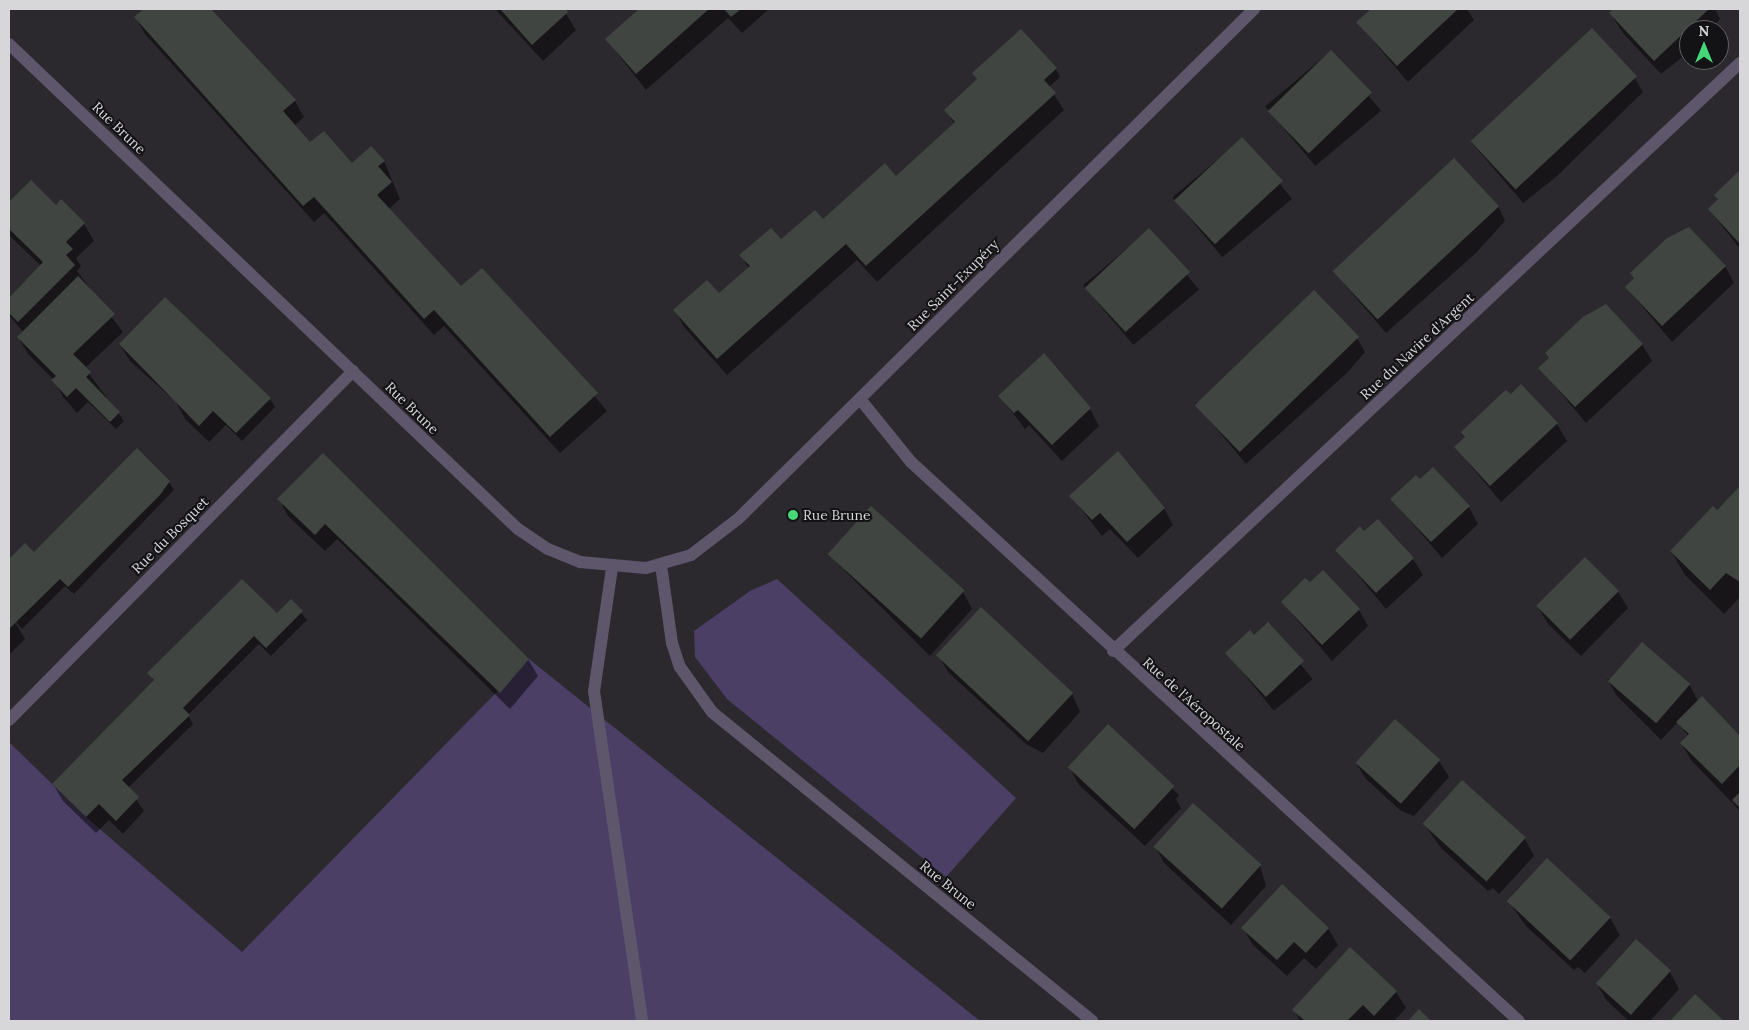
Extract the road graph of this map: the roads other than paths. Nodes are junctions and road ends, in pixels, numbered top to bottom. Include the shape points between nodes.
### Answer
1 (1254, 9) edge
2 (9, 44) edge
3 (1740, 63) edge
4 (353, 372) junction
5 (860, 398) junction
6 (661, 565) junction
7 (612, 568) junction
8 (1113, 651) junction
9 (9, 720) edge
10 (642, 1021) edge
11 (1092, 1021) edge
12 (1519, 1021) edge

1 - 5 street, Rue Saint-Exupéry
2 - 4 street, Rue Brune
3 - 8 street, Rue du Navire d'Argent
4 - 7 street, Rue Brune via 532,540 580,562
4 - 9 street, Rue du Bosquet
5 - 6 street, Rue Saint-Exupéry via 712,540 684,558
5 - 8 street, Rue de l'Aéropostale via 912,462
6 - 7 street, Rue Brune
6 - 11 street, Rue Brune via 677,659 712,712
7 - 10 street via 595,701
8 - 12 street, Rue de l'Aéropostale

